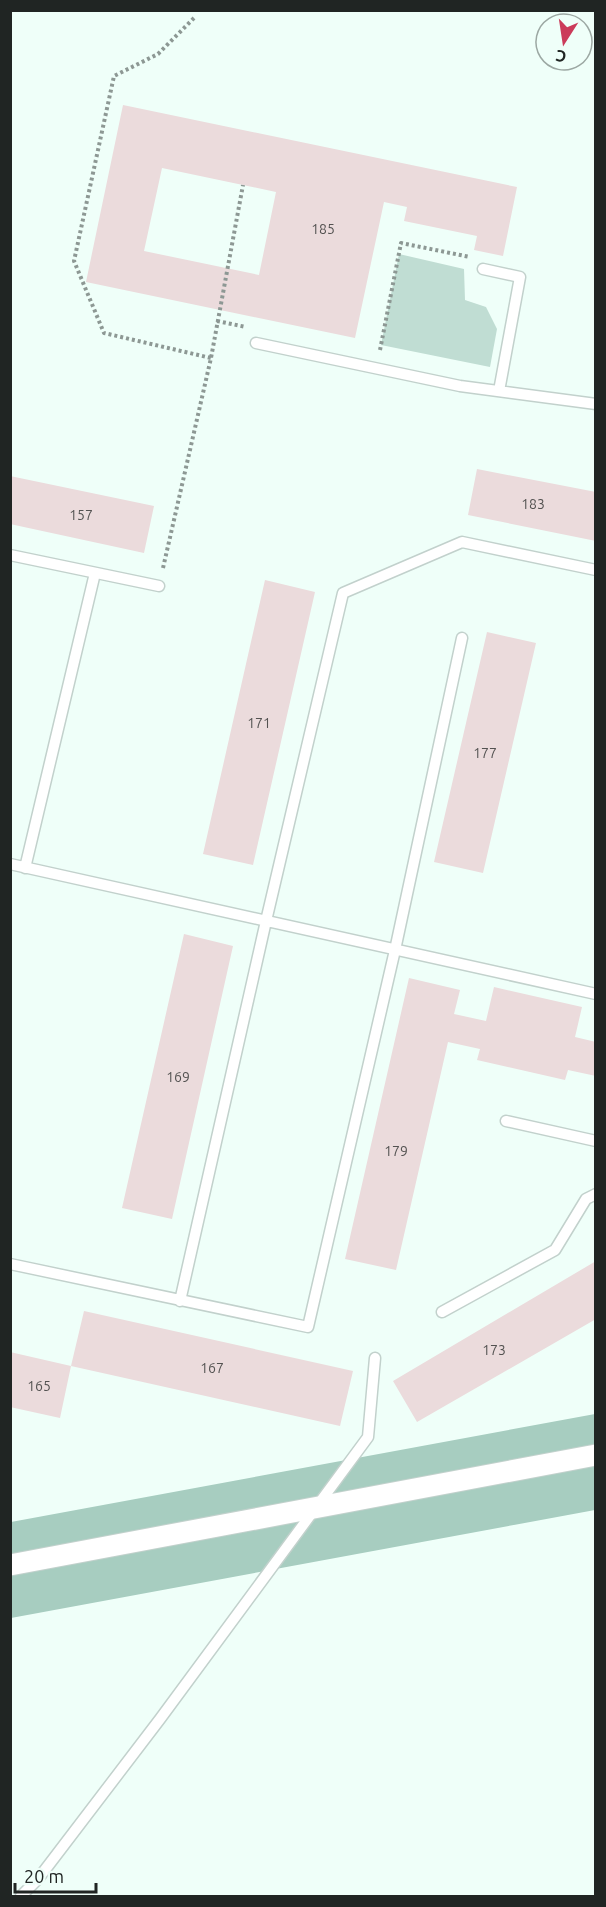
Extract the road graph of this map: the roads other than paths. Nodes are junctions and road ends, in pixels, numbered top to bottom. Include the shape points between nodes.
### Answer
1 (480, 264) road end
2 (256, 343) dead end
3 (499, 391) junction
4 (596, 404) edge
5 (10, 555) edge
6 (596, 570) edge
7 (95, 573) junction
8 (159, 586) road end
9 (462, 638) dead end
10 (10, 864) edge
11 (25, 867) junction
12 (266, 921) junction
13 (395, 950) junction
14 (596, 994) edge
15 (506, 1121) dead end
16 (596, 1141) edge
17 (596, 1194) edge
18 (10, 1264) edge
19 (180, 1301) junction
20 (442, 1312) dead end
21 (375, 1358) dead end
22 (596, 1455) edge
23 (316, 1508) junction
24 (10, 1565) edge
25 (21, 1896) edge

1 - 3 lane via 520,277
2 - 3 lane
3 - 4 lane
5 - 7 lane
6 - 12 lane via 462,542 343,593
7 - 8 lane
7 - 11 lane
9 - 13 lane
10 - 11 lane
11 - 12 lane
12 - 13 lane
12 - 19 lane
13 - 14 lane
13 - 19 lane via 308,1327
15 - 16 lane
17 - 20 lane via 586,1199 555,1250
18 - 19 lane
21 - 23 lane via 368,1437
22 - 23 street
23 - 24 street
23 - 25 lane via 153,1728

